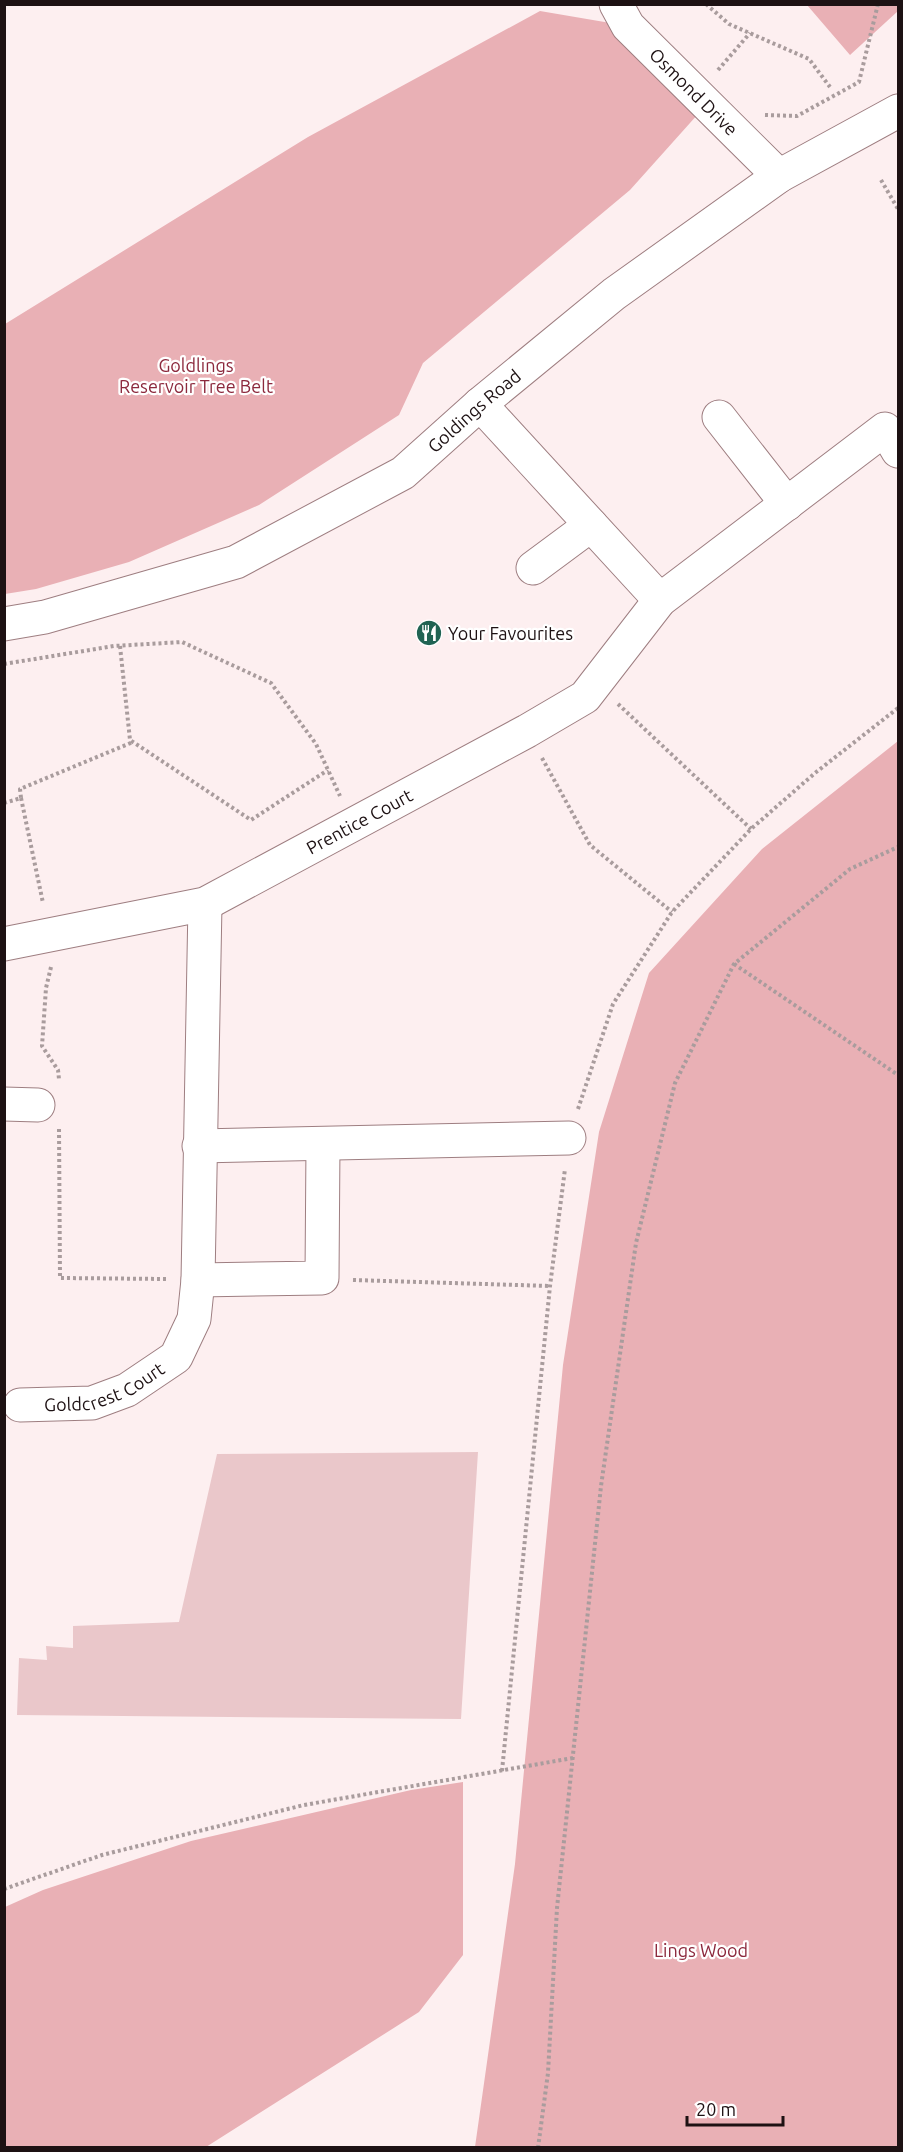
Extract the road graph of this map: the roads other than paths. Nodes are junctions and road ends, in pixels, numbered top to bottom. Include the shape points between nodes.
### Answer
1 (616, 4) edge
2 (898, 111) edge
3 (779, 176) junction
4 (480, 404) junction
5 (719, 417) dead end
6 (898, 451) edge
7 (787, 504) junction
8 (591, 525) junction
9 (533, 568) dead end
10 (660, 600) junction
11 (4, 624) edge
12 (204, 904) junction
13 (4, 944) edge
14 (4, 1104) edge
15 (38, 1105) dead end
16 (568, 1138) road end
17 (323, 1144) junction
18 (199, 1146) junction
19 (198, 1280) junction
20 (20, 1405) dead end

1 - 3 street, Osmond Drive via 628,26
2 - 3 street, Goldings Road
3 - 4 street, Goldings Road via 614,294
4 - 8 street
4 - 11 street, Goldings Road via 403,473 236,562 45,617
5 - 7 street
6 - 7 street, Prentice Court via 885,429
7 - 10 street, Prentice Court
8 - 9 street
8 - 10 street
10 - 12 street, Prentice Court via 585,697
12 - 13 street, Prentice Court
12 - 18 street, Goldcrest Court
14 - 15 street
16 - 17 street
17 - 18 street
17 - 19 street via 322,1278
18 - 19 street, Goldcrest Court
19 - 20 street, Goldcrest Court via 194,1319 176,1357 127,1390 92,1403

